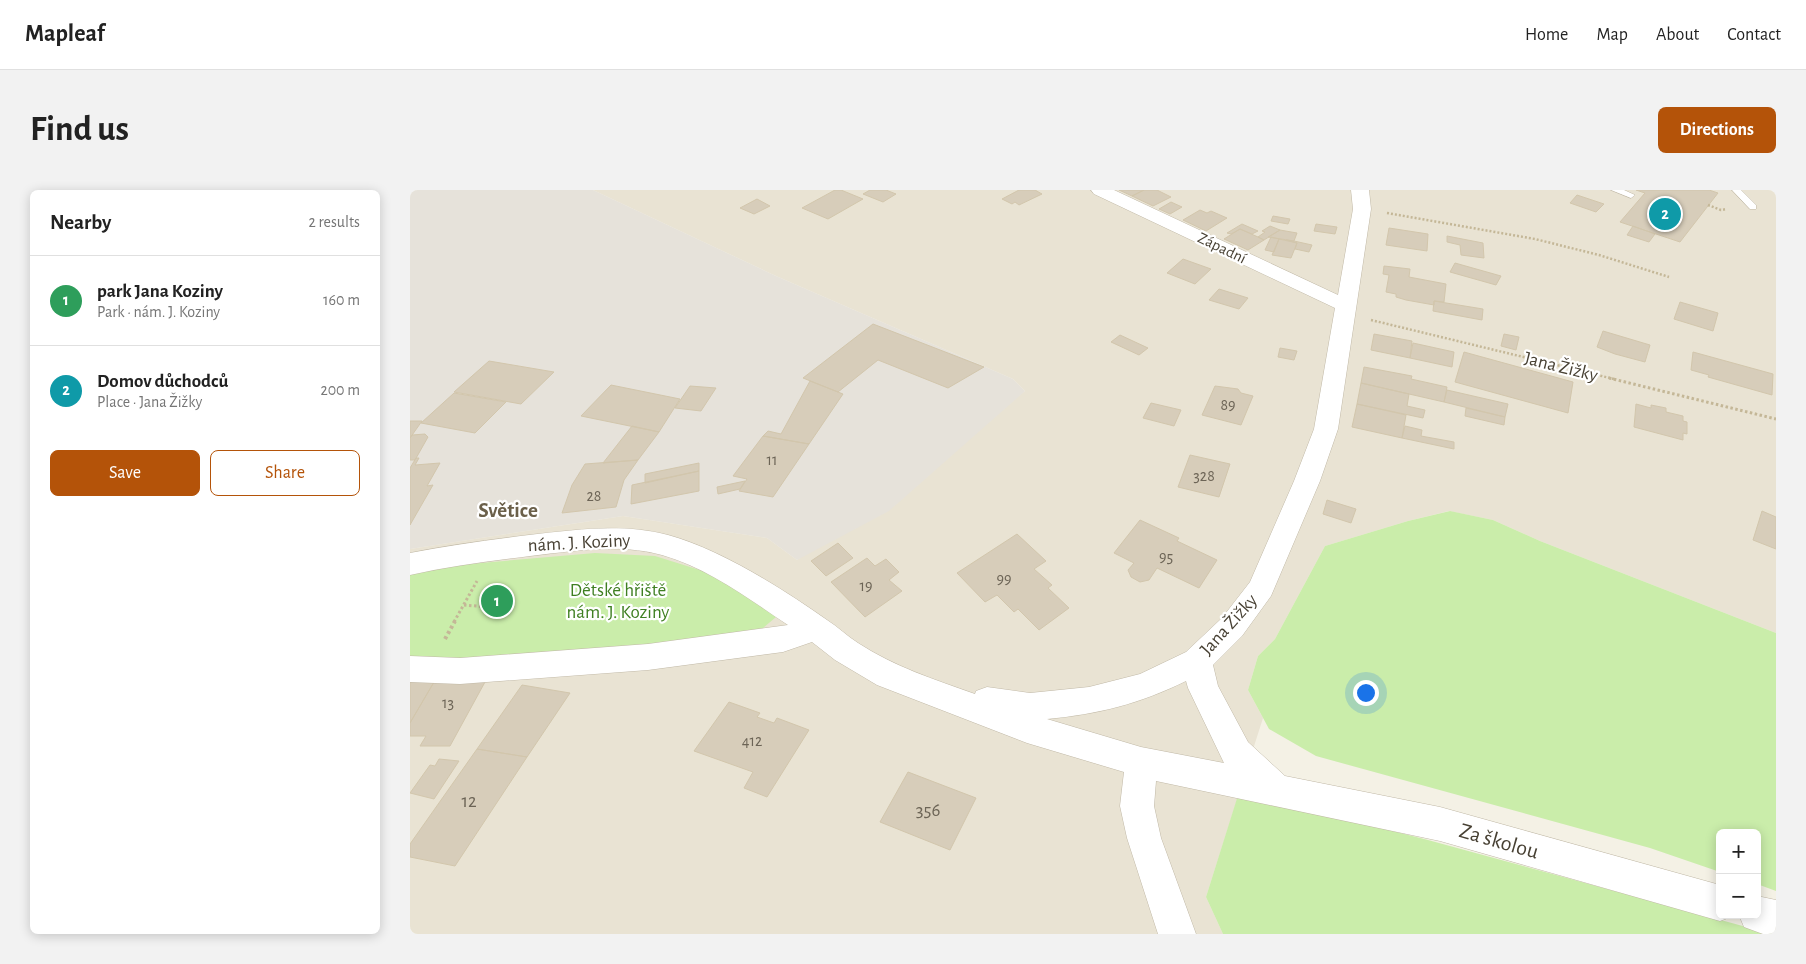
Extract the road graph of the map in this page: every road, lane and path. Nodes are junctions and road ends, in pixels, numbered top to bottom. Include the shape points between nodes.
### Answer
1 (1100, 190) edge
2 (1615, 190) edge
3 (1736, 190) edge
4 (1631, 195) dead end
5 (1361, 199) edge
6 (1753, 207) dead end
7 (1669, 277) dead end
8 (1345, 309) junction
9 (1776, 419) edge
10 (498, 550) junction
11 (410, 564) edge
12 (464, 605) junction
13 (487, 606) dead end
14 (816, 628) junction
15 (1196, 661) junction
16 (419, 670) edge
17 (946, 696) junction
18 (1141, 762) junction
19 (1276, 790) junction
20 (1716, 903) edge
21 (1761, 915) edge
22 (1776, 920) edge
23 (1177, 934) edge

1 - 8 street, Západní
2 - 4 lane
3 - 6 lane
5 - 7 path via 1443,221 1599,255
5 - 8 street, Jana Žižky
8 - 9 path, Jana Žižky
8 - 15 street, Jana Žižky via 1326,429 1307,481 1261,588 1232,627
10 - 11 street, nám. J. Koziny
10 - 12 path
10 - 14 street, nám. J. Koziny via 588,539 635,539 668,546 720,568
12 - 13 path
12 - 16 path
14 - 16 street via 782,639 648,657 460,671
14 - 17 street, nám. J. Koziny via 888,676
15 - 17 street, Jana Žižky via 1145,686 1089,701 1030,707
15 - 19 street via 1203,688 1236,753
17 - 18 street, Za školou via 1027,728
18 - 19 street, Za školou
18 - 23 street via 1137,806 1144,838
19 - 20 street, Za školou via 1440,824
21 - 22 street

